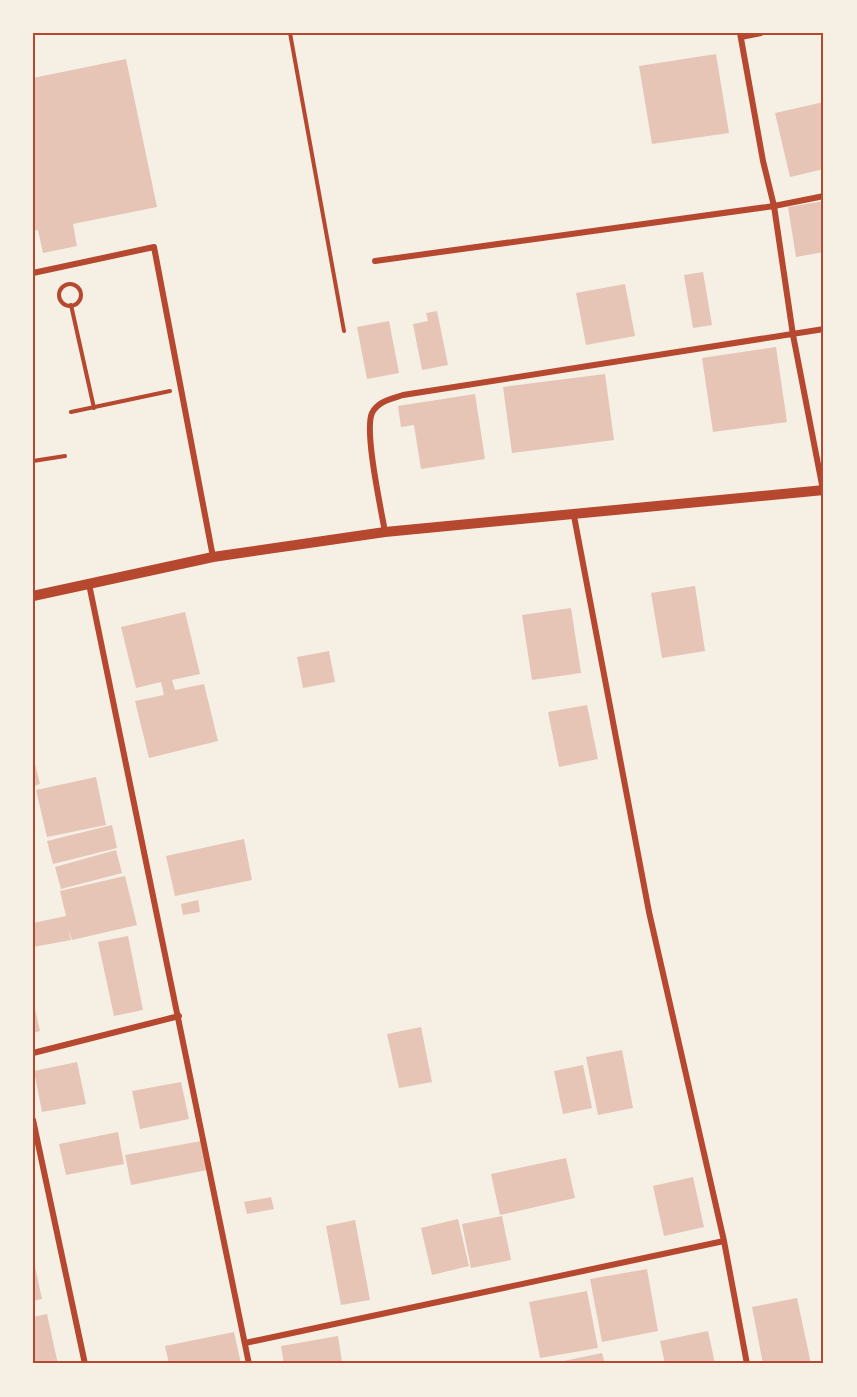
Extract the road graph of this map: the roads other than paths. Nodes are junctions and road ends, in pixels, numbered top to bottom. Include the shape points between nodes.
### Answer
1 (761, 33) edge
2 (740, 35) edge
3 (824, 196) edge
4 (774, 206) junction
5 (375, 261) dead end
6 (33, 273) edge
7 (824, 329) edge
8 (793, 335) junction
9 (824, 490) edge
10 (574, 516) junction
11 (385, 532) junction
12 (213, 557) junction
13 (89, 584) junction
14 (33, 596) edge
15 (179, 1016) junction
16 (33, 1053) edge
17 (33, 1120) edge
18 (724, 1241) junction
19 (245, 1344) junction
20 (85, 1364) edge
21 (249, 1364) edge
22 (747, 1364) edge

1 - 2 street
2 - 4 street
3 - 4 street
4 - 5 street
4 - 8 street
6 - 12 street via 154,247
7 - 8 street
8 - 9 street
8 - 11 street via 403,395 379,404 371,415 370,435
9 - 10 street
10 - 11 street
10 - 18 street via 649,912
11 - 12 street
12 - 13 street
13 - 14 street
13 - 15 street
15 - 16 street
15 - 19 street
17 - 20 street
18 - 19 street
18 - 22 street
19 - 21 street

